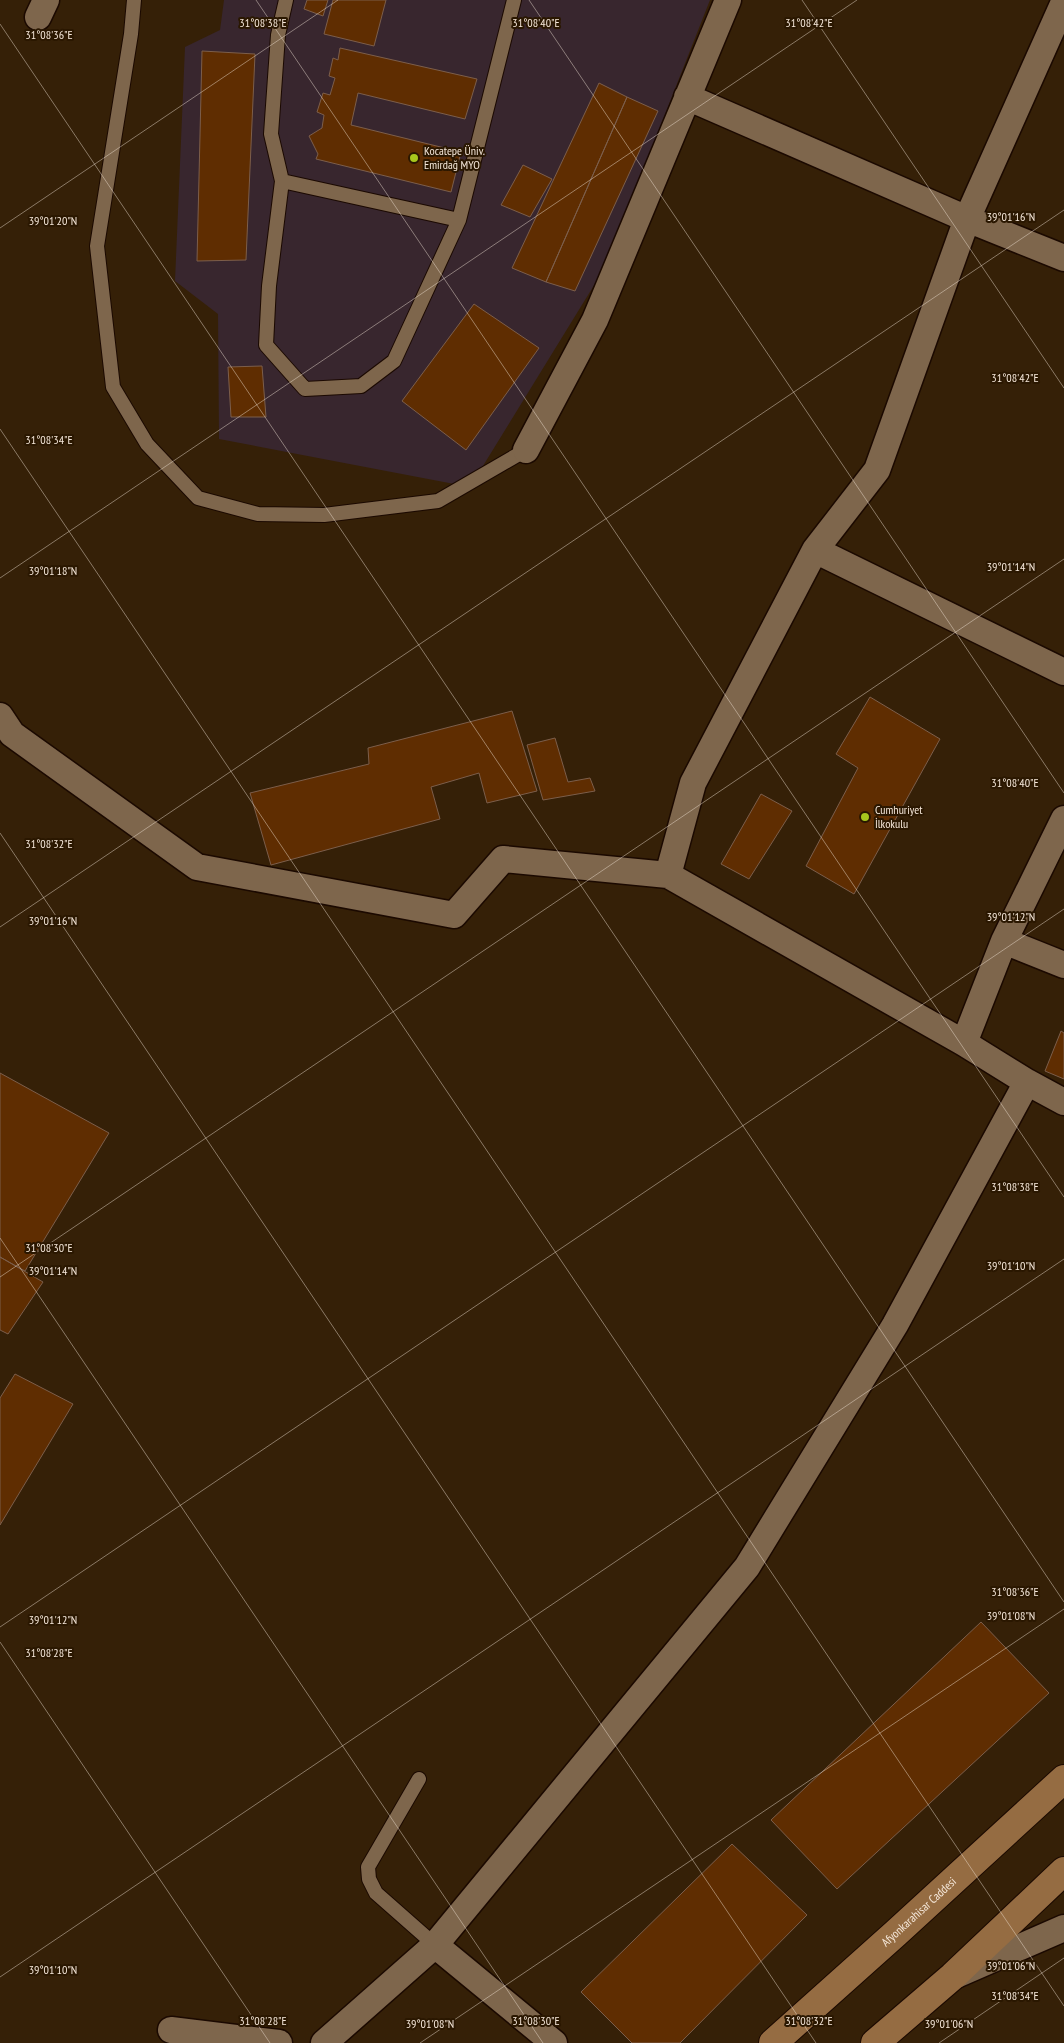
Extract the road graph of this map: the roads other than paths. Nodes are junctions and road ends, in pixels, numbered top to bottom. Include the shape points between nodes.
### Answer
1 (134, 0) edge
2 (286, 0) edge
3 (514, 0) edge
4 (728, 0) edge
5 (1064, 2) edge
6 (687, 97) junction
7 (282, 181) junction
8 (967, 219) junction
9 (459, 220) junction
10 (1064, 258) edge
11 (526, 450) joint
12 (816, 550) junction
13 (1064, 672) edge
14 (0, 716) edge
15 (1064, 819) edge
16 (668, 875) junction
17 (1004, 941) junction
18 (1064, 965) edge
19 (964, 1043) junction
20 (1027, 1082) junction
21 (1064, 1102) edge
22 (419, 1779) dead end
23 (1064, 1779) edge
24 (1064, 1871) edge
25 (1064, 1928) edge
26 (434, 1945) junction
27 (953, 1976) junction
28 (171, 2030) dead end
29 (279, 2043) edge
30 (324, 2043) edge
31 (554, 2043) edge
32 (773, 2043) edge
33 (875, 2043) edge

1 - 11 lane via 97,246 113,387 147,444 198,498 258,514 324,515 438,501
2 - 7 lane via 278,35 271,134
3 - 9 lane
4 - 6 street
5 - 8 street
6 - 8 street
6 - 11 street via 595,320
7 - 9 lane
7 - 9 lane via 269,286 266,345 305,389 361,386 394,360
8 - 10 street
8 - 12 street via 877,470
12 - 13 street
12 - 16 street via 694,783
14 - 16 street via 12,734 197,868 454,915 503,859
15 - 17 street
16 - 19 street
17 - 18 street
17 - 19 street
19 - 20 street
20 - 21 street
20 - 26 street via 895,1325 747,1567
22 - 26 lane via 368,1868 376,1893
23 - 32 main road, Afyonkarahisar Caddesi
24 - 27 main road
25 - 27 street
26 - 30 street
26 - 31 street
27 - 33 main road
28 - 29 street

